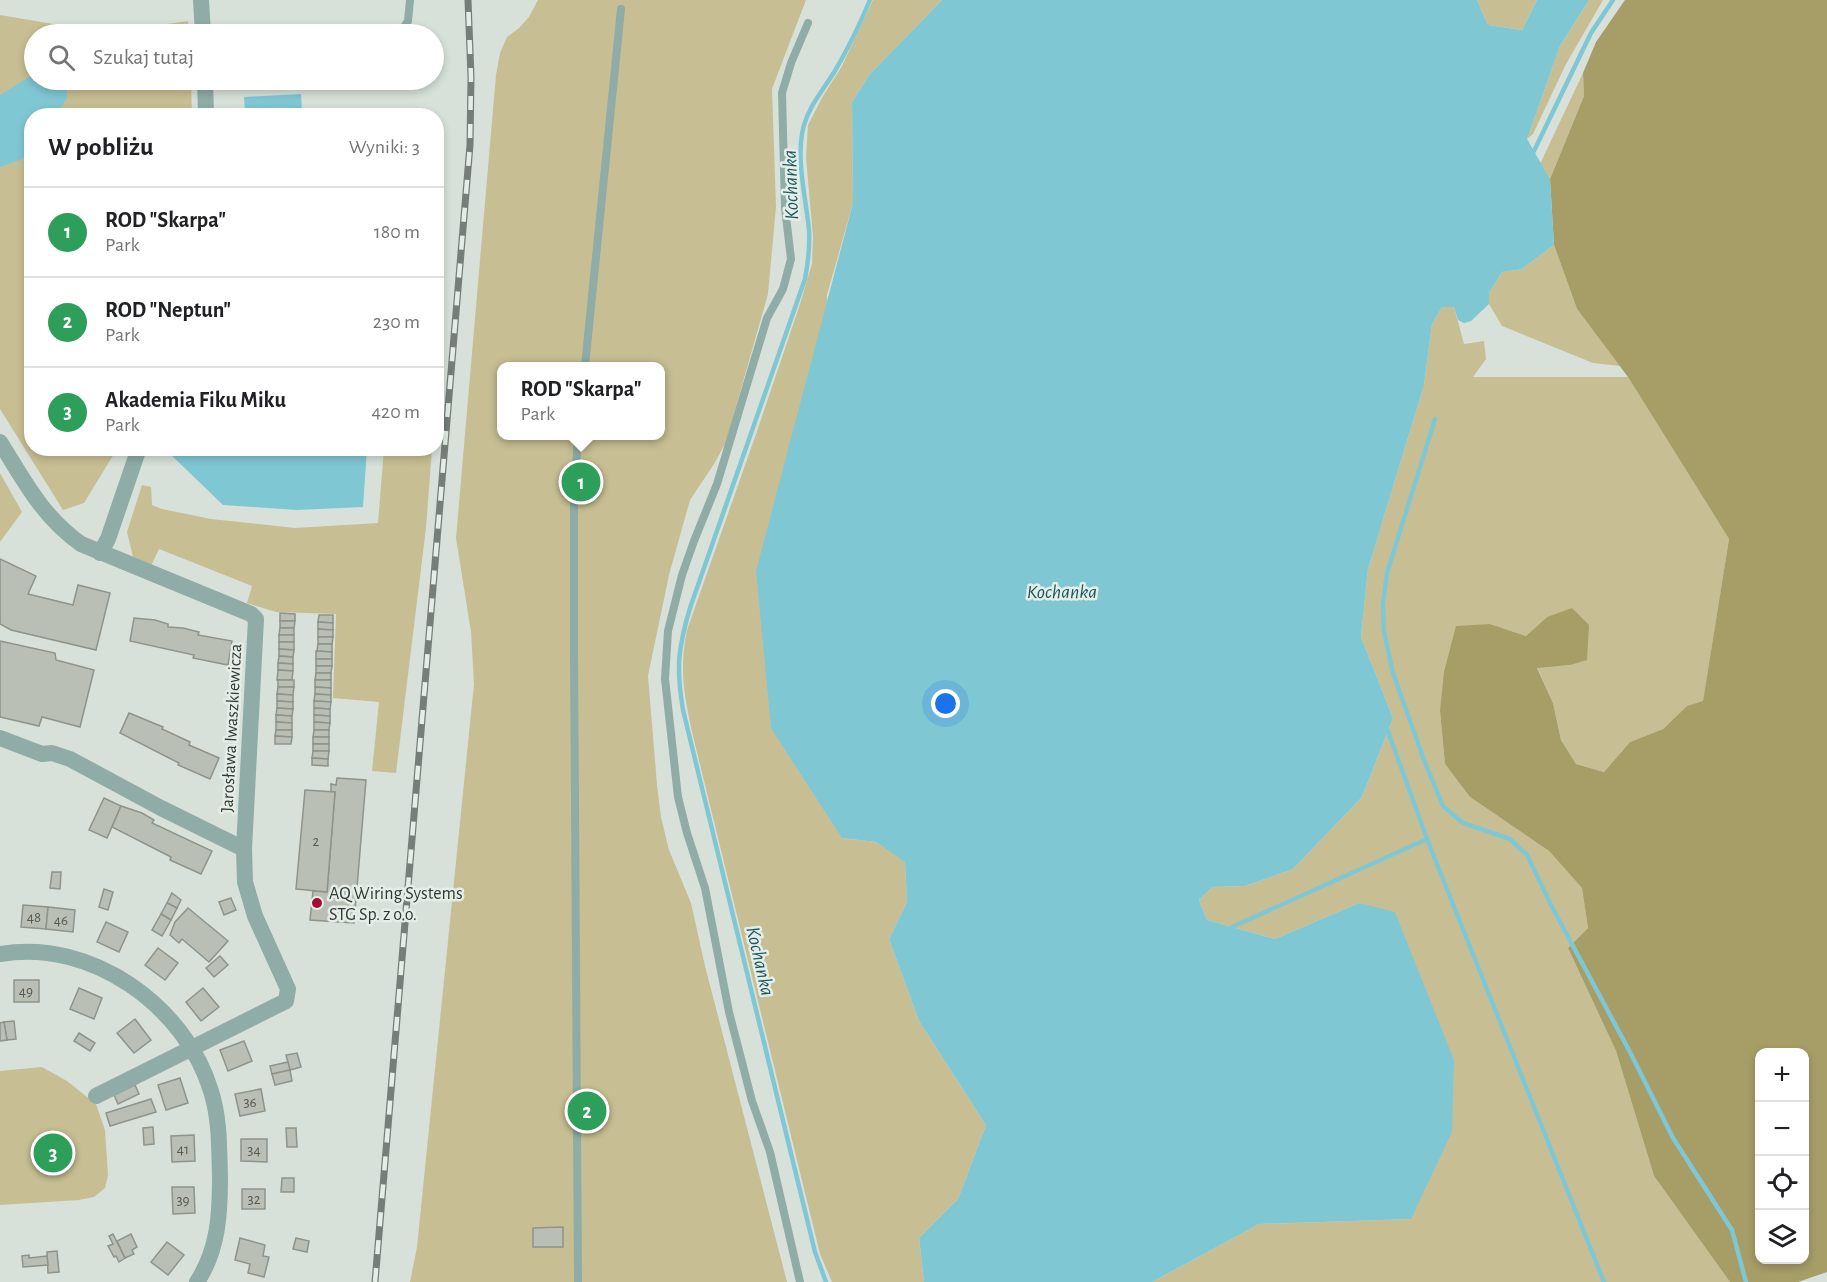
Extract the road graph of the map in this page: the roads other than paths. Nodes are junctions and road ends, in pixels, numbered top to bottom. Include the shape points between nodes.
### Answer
1 (201, 0) edge
2 (410, 0) edge
3 (621, 9) dead end
4 (808, 23) dead end
5 (202, 24) edge
6 (406, 24) edge
7 (205, 90) edge
8 (206, 108) edge
9 (585, 362) edge
10 (578, 440) edge
11 (0, 442) edge
12 (136, 456) edge
13 (100, 553) junction
14 (0, 738) edge
15 (244, 849) junction
16 (0, 954) edge
17 (193, 1049) junction
18 (96, 1096) dead end
19 (197, 1282) edge
20 (578, 1282) edge
21 (800, 1282) edge

1 - 5 street
2 - 6 lane
3 - 9 lane
4 - 21 lane via 782,93 785,208 791,260 783,289 767,318 717,484 682,575 668,631 665,679 678,797 705,888 729,1012 770,1152
7 - 8 street
10 - 20 lane via 574,648
11 - 13 street, Jarosława Iwaszkiewicza via 48,516 68,535
12 - 13 street
13 - 15 street, Jarosława Iwaszkiewicza via 256,619
14 - 15 street via 42,754 70,759
15 - 17 street, Jarosława Iwaszkiewicza via 245,882 255,916 288,989 286,1001
16 - 17 street via 54,954 107,971 152,1002
17 - 18 street
17 - 19 street via 211,1090 219,1132 219,1221 209,1262

